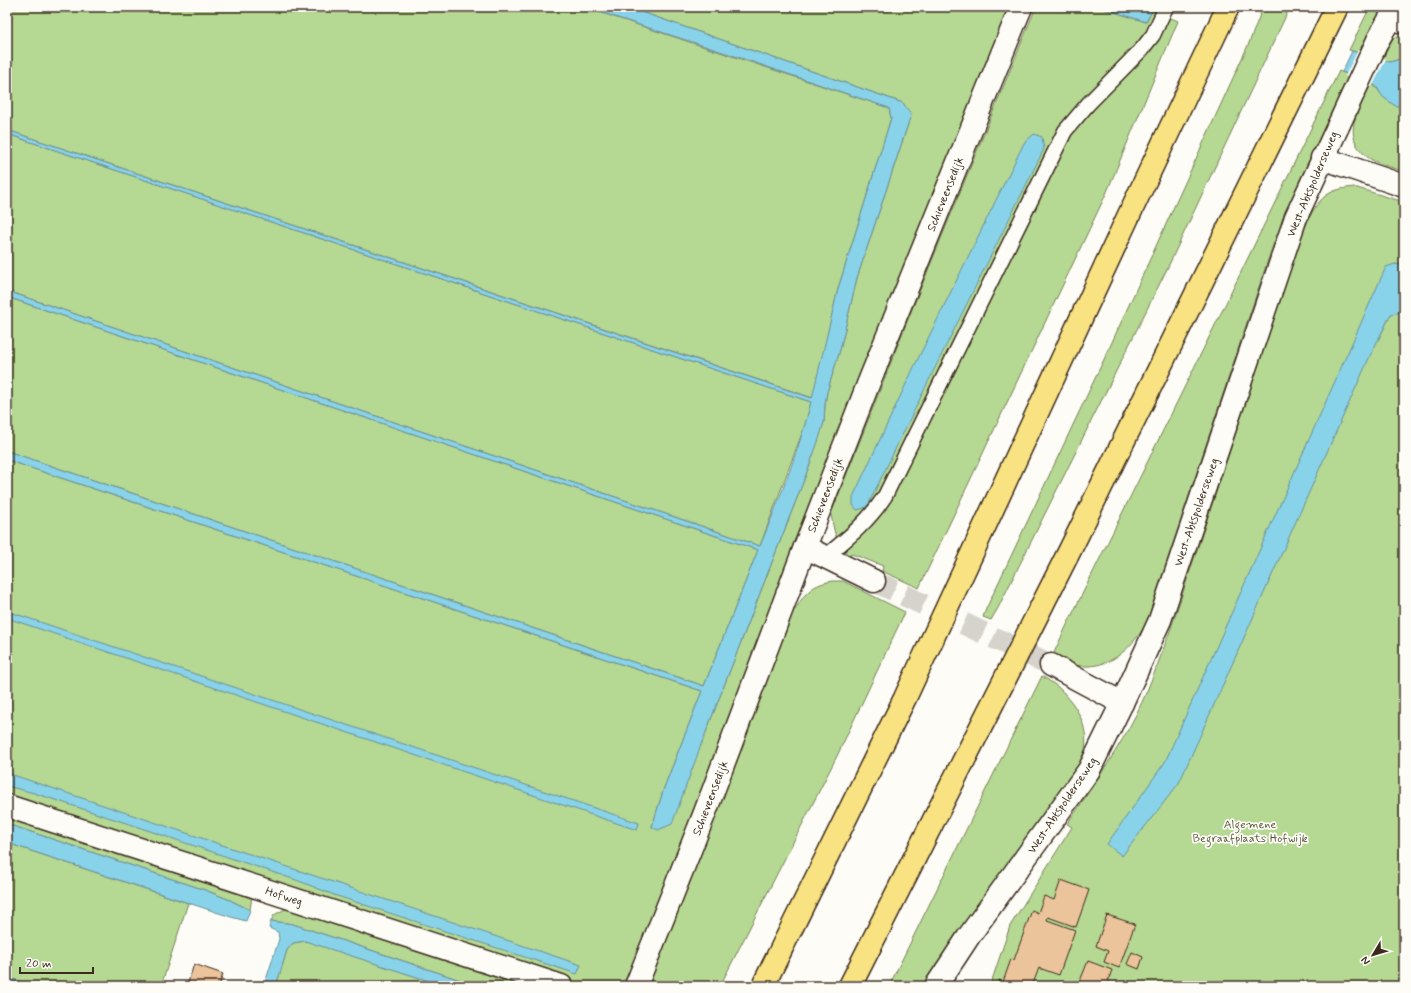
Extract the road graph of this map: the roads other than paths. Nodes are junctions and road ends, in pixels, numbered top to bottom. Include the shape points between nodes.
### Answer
1 (1021, 7) edge
2 (1166, 7) edge
3 (1211, 7) edge
4 (1228, 7) edge
5 (1337, 7) edge
6 (1396, 18) edge
7 (1322, 158) junction
8 (1404, 186) edge
9 (1128, 217) junction
10 (805, 547) junction
11 (825, 557) junction
12 (874, 581) tunnel mouth
13 (1051, 665) tunnel mouth
14 (1122, 703) junction
15 (7, 806) edge
16 (561, 986) edge
17 (636, 986) edge
18 (763, 986) edge
19 (850, 986) edge
20 (936, 986) edge

1 - 10 street, Schieveensedijk
2 - 11 lane via 1154,35 1065,131 885,496 862,526
3 - 9 highway
4 - 9 highway
5 - 19 highway
6 - 7 street, West-Abtspolderseweg via 1378,40
7 - 8 street
7 - 14 street, West-Abtspolderseweg via 1296,217 1160,620
9 - 18 highway via 905,698
10 - 11 street
10 - 17 street, Schieveensedijk
11 - 12 street
13 - 14 street
14 - 20 street, West-Abtspolderseweg via 1089,770
15 - 16 street, Hofweg

